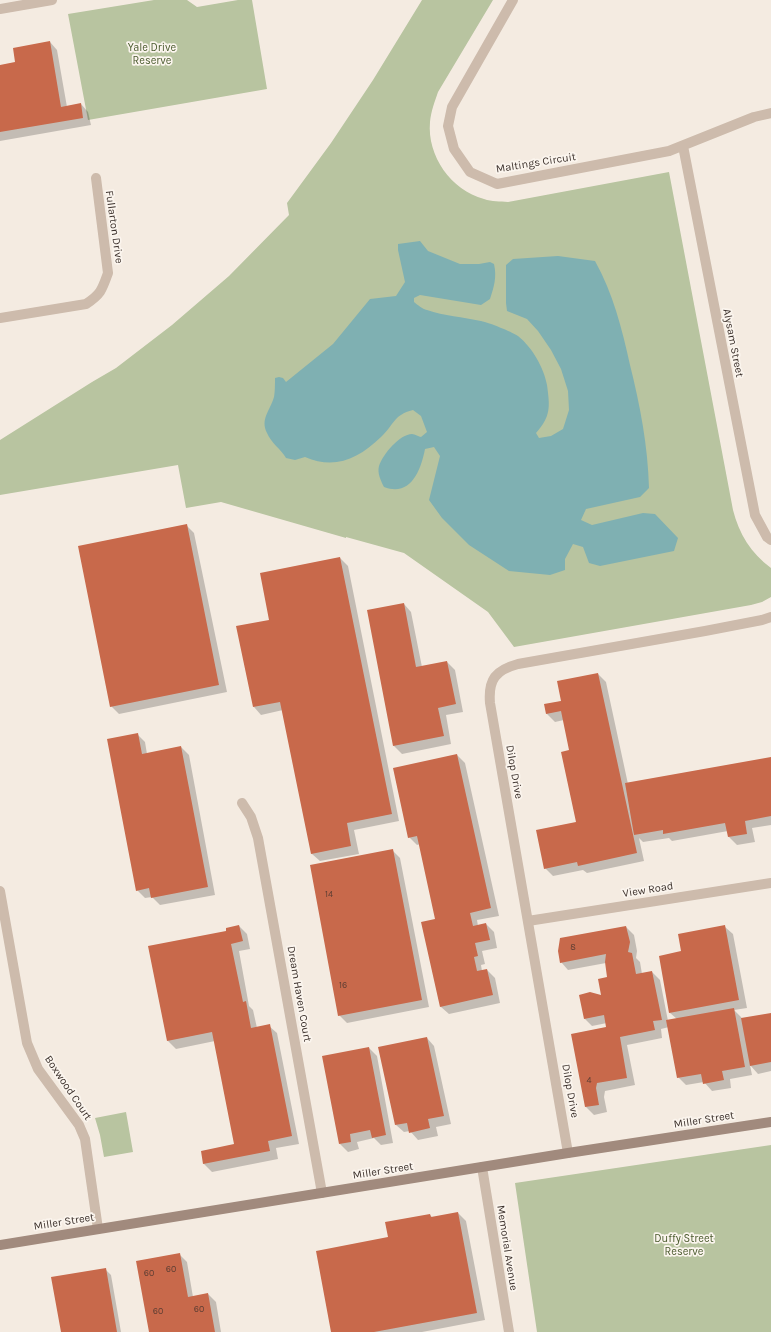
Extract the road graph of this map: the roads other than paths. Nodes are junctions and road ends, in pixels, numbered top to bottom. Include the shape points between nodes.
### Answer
1 (52, 0) edge
2 (513, 0) edge
3 (0, 9) edge
4 (771, 113) edge
5 (683, 146) junction
6 (96, 178) dead end
7 (0, 318) edge
8 (771, 540) edge
9 (771, 617) edge
10 (242, 803) dead end
11 (771, 883) edge
12 (0, 891) edge
13 (528, 921) junction
14 (771, 1122) edge
15 (568, 1153) junction
16 (482, 1167) junction
17 (322, 1193) junction
18 (98, 1229) junction
19 (0, 1245) edge
20 (509, 1332) edge

1 - 3 street
2 - 5 street, Maltings Circuit via 452,107 448,126 454,149 470,172 497,184 669,151
4 - 5 street, Maltings Circuit via 754,117
5 - 8 street, Alysam Street via 754,514
6 - 7 street, Fullarton Drive via 108,273 97,297 86,304
9 - 13 street, Dilop Drive via 518,664 506,667 494,678 489,695 490,703
10 - 17 street, Dream Haven Court via 252,817 260,845
11 - 13 street, View Road
12 - 18 street, Boxwood Court via 27,1043 38,1070 79,1125 85,1139
13 - 15 street, Dilop Drive
14 - 15 street, Miller Street
15 - 16 street, Miller Street
16 - 17 street, Miller Street
16 - 20 street, Memorial Avenue
17 - 18 street, Miller Street
18 - 19 street, Miller Street

